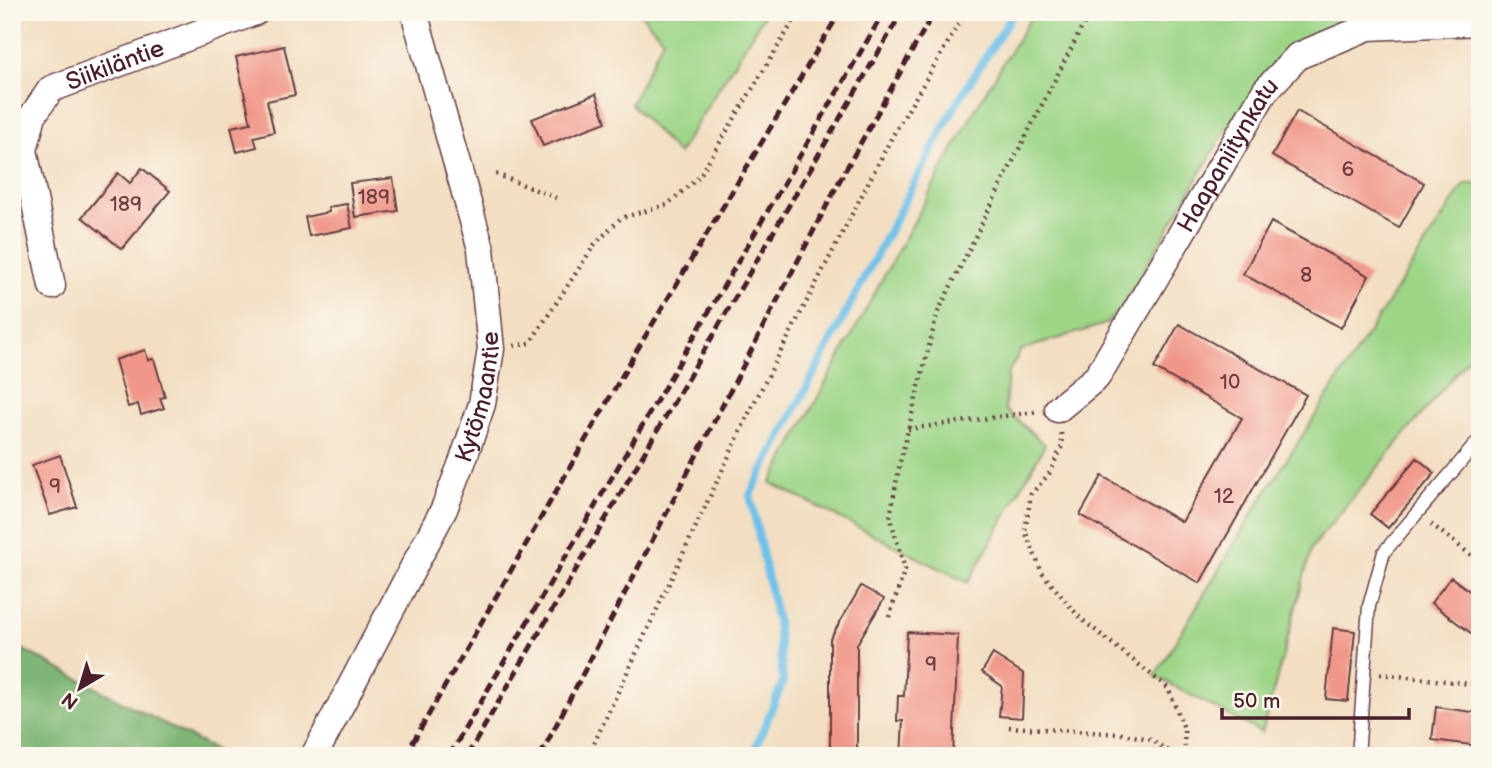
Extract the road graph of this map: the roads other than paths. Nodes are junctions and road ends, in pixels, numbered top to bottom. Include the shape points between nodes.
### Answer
1 (255, 12) edge
2 (414, 12) edge
3 (1480, 22) edge
4 (52, 286) dead end
5 (1058, 409) road end
6 (1480, 439) edge
7 (314, 756) edge
8 (1358, 756) edge

1 - 4 street, Siikiläntie via 51,89 33,115 24,150
2 - 7 street, Kytömaantie via 481,249 491,349 482,404 444,509
3 - 5 street, Haapaniitynkatu via 1368,27 1298,56 1265,90 1097,377
6 - 8 lane via 1384,552 1369,606

